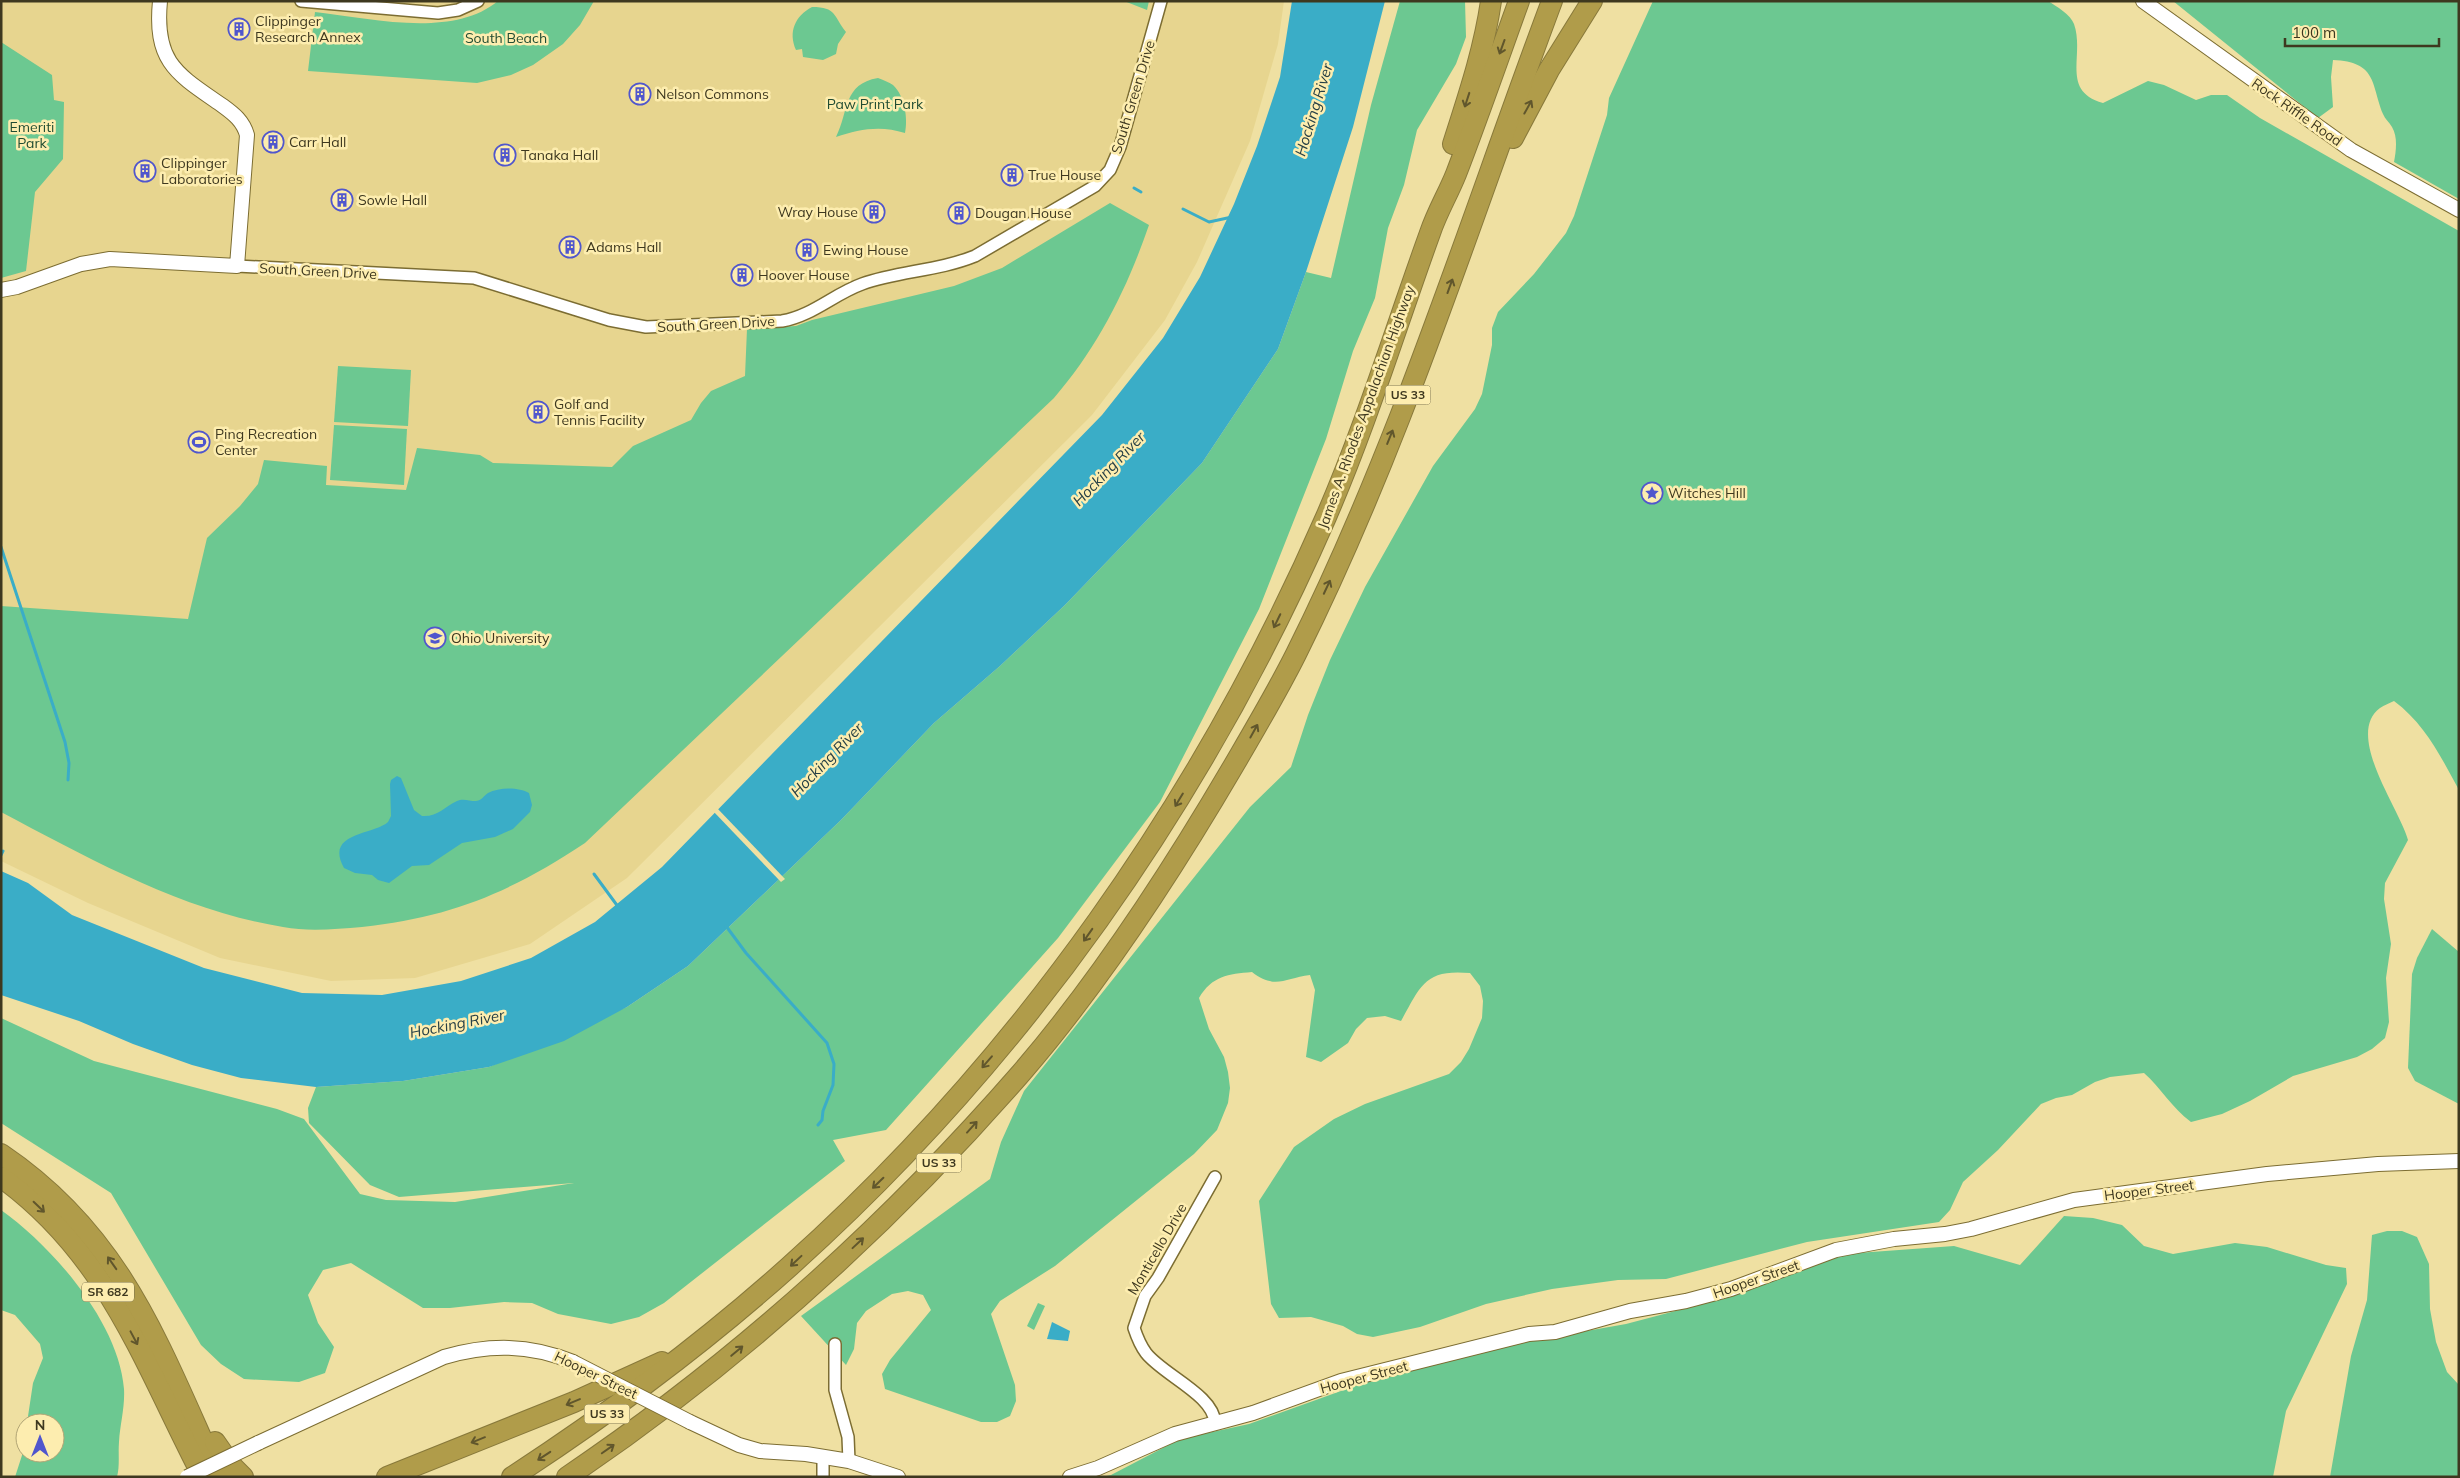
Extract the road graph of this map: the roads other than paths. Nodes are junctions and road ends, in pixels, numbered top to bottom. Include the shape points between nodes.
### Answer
1 (160, 1) edge
2 (300, 1) edge
3 (478, 1) edge
4 (1161, 1) edge
5 (1491, 1) edge
6 (1519, 1) edge
7 (1552, 1) edge
8 (1592, 1) edge
9 (2143, 1) edge
10 (1482, 197) junction
11 (2459, 210) edge
12 (1433, 225) junction
13 (237, 266) junction
14 (56, 273) junction
15 (1, 290) edge
16 (1, 300) edge
17 (1, 1154) edge
18 (2459, 1161) edge
19 (1, 1177) edge
20 (1215, 1177) dead end
21 (835, 1344) dead end
22 (697, 1345) junction
23 (178, 1382) junction
24 (1216, 1424) junction
25 (180, 1433) junction
26 (824, 1458) junction
27 (849, 1461) junction
28 (187, 1477) edge
29 (194, 1477) edge
30 (203, 1477) edge
31 (219, 1477) edge
32 (243, 1477) edge
33 (387, 1477) edge
34 (512, 1477) edge
35 (567, 1477) edge
36 (823, 1477) edge
37 (898, 1477) edge
38 (1070, 1477) edge

1 - 13 street via 159,33 164,53 183,79 234,114 246,128
2 - 3 street via 438,13 458,10
4 - 13 street, South Green Drive via 1120,147 1110,170 1095,186 976,256 956,264 863,283 797,318 646,327 608,320 474,278
5 -> 12 highway via 1471,90 1443,173
6 -> 12 highway, James A. Rhodes Appalachian Highway / US 33
7 - 10 highway, US 33 via 1492,161
10 -> 8 highway via 1544,78
9 - 11 street, Rock Riffle Road via 2351,150
35 -> 10 highway, US 33 via 734,1354 893,1210 1023,1070 1159,888 1296,656 1352,534 1422,361
12 -> 22 highway, James A. Rhodes Appalachian Highway / US 33 via 1327,516 1222,727 1137,866 1072,958 1012,1034 927,1132 825,1234
13 - 14 street, South Green Drive via 122,258 99,260
14 - 15 street, South Green Drive
14 - 16 street, South Green Drive via 40,286
23 -> 17 highway, SR 682 via 140,1308 97,1240 47,1188
18 - 24 street, Hooper Street via 2267,1174 2074,1200 1970,1230 1866,1243 1836,1250 1731,1289 1630,1311 1555,1332 1529,1334 1437,1356 1341,1382
19 -> 25 highway, SR 682 via 57,1224 102,1282 140,1348
20 - 24 street, Monticello Drive via 1145,1296 1134,1328 1146,1353 1204,1400 1215,1414
21 - 27 street via 835,1390 848,1437
22 -> 33 highway via 574,1402
22 -> 34 highway, James A. Rhodes Appalachian Highway / US 33 via 608,1413
23 - 31 highway
23 - 32 highway via 220,1451
24 - 38 street, Hooper Street via 1175,1434
25 - 29 highway
25 - 30 highway
26 - 27 street, Hooper Street
26 - 28 street, Hooper Street, bridge via 760,1451 739,1445 573,1362 534,1349 511,1346 488,1347 444,1357
26 - 36 street
27 - 37 street, Hooper Street

